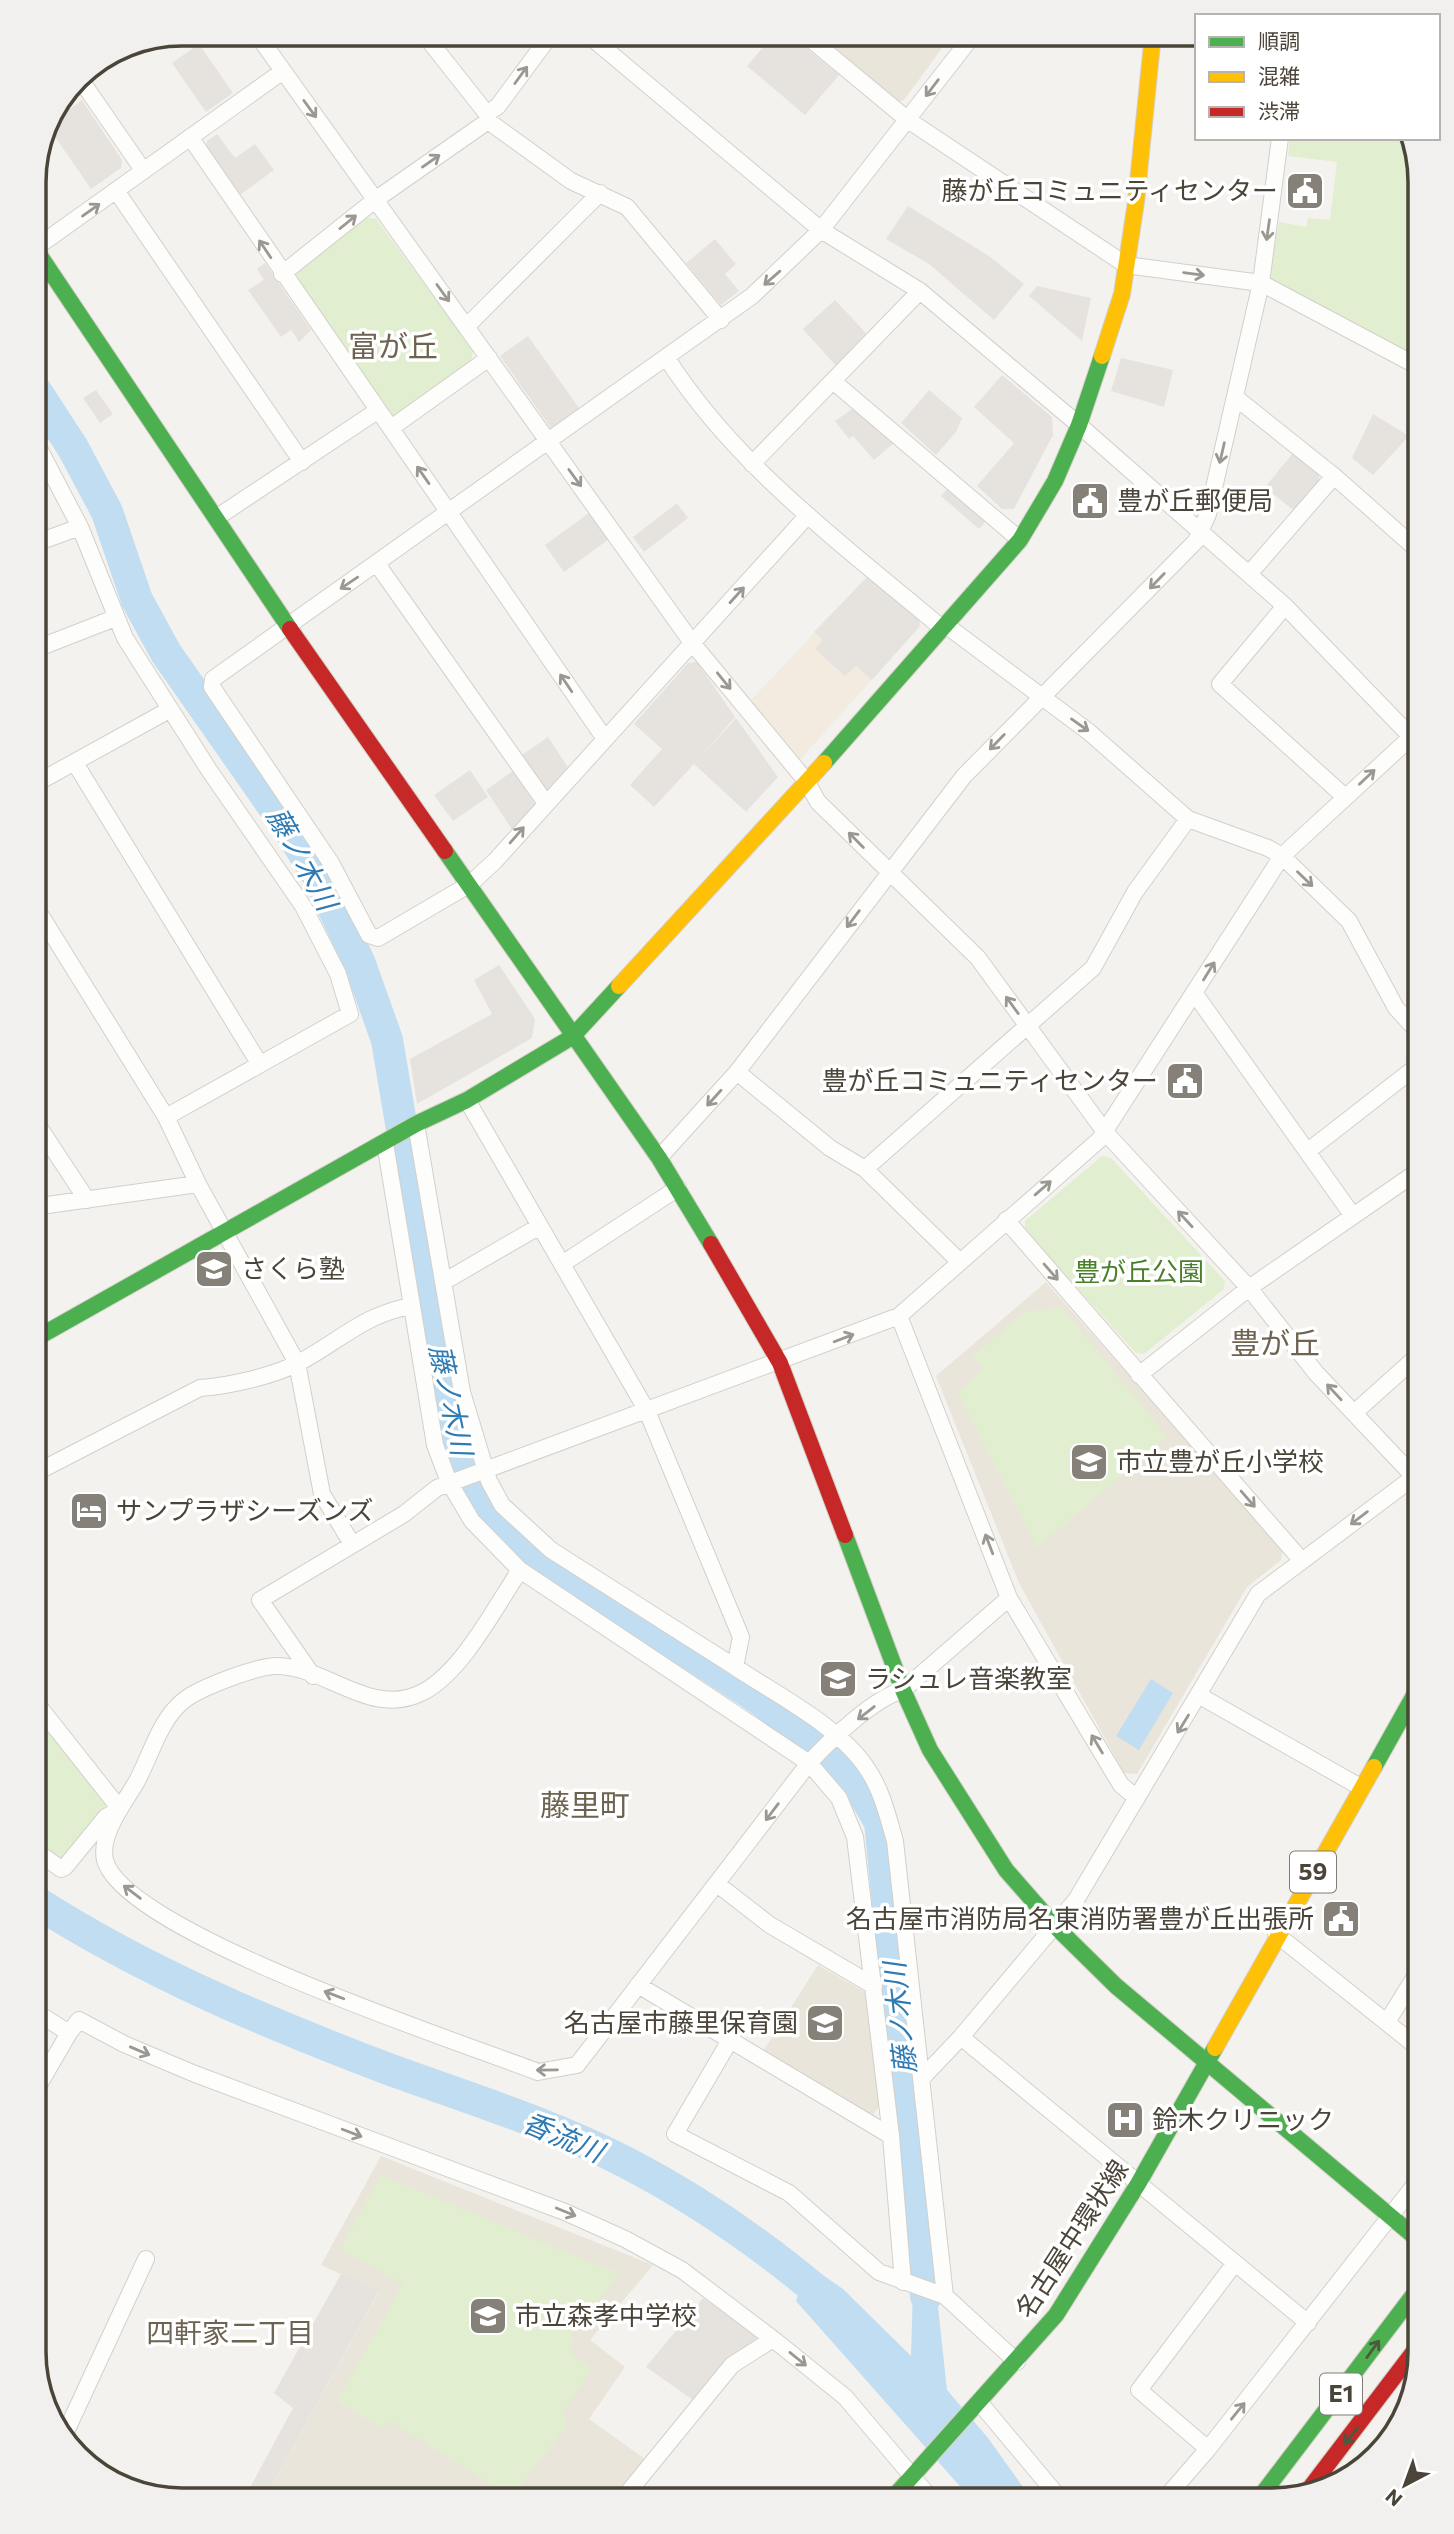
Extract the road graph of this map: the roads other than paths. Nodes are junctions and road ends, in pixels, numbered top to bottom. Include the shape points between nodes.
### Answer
1 (265, 46) edge
2 (433, 46) edge
3 (542, 46) edge
4 (602, 46) edge
5 (819, 46) edge
6 (964, 46) edge
7 (1152, 46) edge
8 (283, 71) junction
9 (85, 86) edge
10 (488, 118) junction
11 (908, 120) junction
12 (190, 137) junction
13 (1280, 140) edge
14 (143, 170) junction
15 (117, 192) junction
16 (600, 193) junction
17 (375, 200) junction
18 (821, 230) junction
19 (46, 241) edge
20 (1126, 265) junction
21 (46, 267) edge
22 (282, 274) junction
23 (1261, 283) junction
24 (920, 291) junction
25 (721, 320) junction
26 (467, 326) junction
27 (666, 357) junction
28 (489, 358) junction
29 (1408, 361) edge
30 (834, 382) junction
31 (1235, 397) junction
32 (377, 411) junction
33 (1079, 425) junction
34 (391, 428) junction
35 (549, 441) junction
36 (302, 462) junction
37 (46, 463) edge
38 (752, 464) junction
39 (1334, 476) junction
40 (450, 513) junction
41 (808, 515) junction
42 (216, 518) junction
43 (80, 527) junction
44 (1200, 529) junction
45 (46, 539) edge
46 (1020, 540) junction
47 (1408, 541) edge
48 (377, 564) junction
49 (1249, 574) junction
50 (1285, 607) junction
51 (115, 618) junction
52 (288, 626) junction
53 (945, 628) junction
54 (693, 643) junction
55 (46, 645) edge
56 (1040, 698) junction
57 (169, 710) junction
58 (1408, 727) edge
59 (605, 739) junction
60 (1408, 745) edge
61 (75, 763) junction
62 (46, 778) edge
63 (807, 782) junction
64 (1345, 797) junction
65 (545, 802) junction
66 (1188, 818) junction
67 (1282, 856) junction
68 (888, 873) junction
69 (470, 884) junction
70 (46, 924) edge
71 (1195, 994) junction
72 (1408, 1021) edge
73 (1028, 1026) junction
74 (572, 1037) junction
75 (259, 1063) junction
76 (737, 1072) junction
77 (1408, 1073) edge
78 (467, 1100) junction
79 (166, 1117) junction
80 (416, 1124) junction
81 (1105, 1132) junction
82 (46, 1138) edge
83 (385, 1143) junction
84 (1308, 1151) junction
85 (659, 1158) junction
86 (865, 1169) junction
87 (1408, 1178) edge
88 (198, 1184) junction
89 (678, 1188) junction
90 (87, 1200) junction
91 (46, 1205) edge
92 (1353, 1216) junction
93 (1006, 1220) junction
94 (540, 1226) junction
95 (225, 1233) junction
96 (960, 1262) junction
97 (562, 1264) junction
98 (445, 1281) junction
99 (1249, 1287) junction
100 (411, 1306) junction
101 (899, 1316) junction
102 (46, 1333) edge
103 (297, 1363) junction
104 (780, 1363) junction
105 (1408, 1365) edge
106 (1139, 1375) junction
107 (647, 1411) junction
108 (1354, 1413) junction
109 (46, 1467) edge
110 (480, 1470) junction
111 (1408, 1471) edge
112 (454, 1480) junction
113 (1408, 1487) edge
114 (352, 1544) junction
115 (1302, 1561) junction
116 (520, 1570) junction
117 (1009, 1598) junction
118 (735, 1667) junction
119 (313, 1676) junction
120 (903, 1690) junction
121 (1200, 1696) junction
122 (46, 1715) edge
123 (1408, 1716) edge
124 (835, 1738) junction
125 (811, 1761) junction
126 (1362, 1788) junction
127 (1137, 1798) junction
128 (120, 1809) junction
129 (46, 1858) edge
130 (717, 1884) junction
131 (1055, 1926) junction
132 (1276, 1934) junction
133 (638, 1985) junction
134 (874, 1986) junction
135 (1408, 1988) edge
136 (46, 2018) edge
137 (1387, 2022) junction
138 (69, 2033) junction
139 (961, 2037) junction
140 (1408, 2039) edge
141 (729, 2042) junction
142 (1206, 2063) junction
143 (46, 2073) edge
144 (922, 2078) junction
145 (891, 2136) junction
146 (1138, 2184) junction
147 (1408, 2195) edge
148 (1391, 2218) junction
149 (1408, 2232) edge
150 (146, 2259) dead end
151 (1235, 2263) junction
152 (910, 2285) junction
153 (940, 2294) junction
154 (1408, 2302) edge
155 (1308, 2323) junction
156 (773, 2339) junction
157 (1408, 2360) edge
158 (1017, 2362) junction
159 (977, 2407) junction
160 (68, 2427) edge
161 (1208, 2449) junction
162 (915, 2474) junction
163 (1315, 2481) edge
164 (632, 2488) edge
165 (902, 2488) edge
166 (924, 2488) edge
167 (1050, 2488) edge
168 (1174, 2488) edge
169 (1267, 2488) edge

1 - 8 street
2 - 10 street
10 -> 3 street
4 - 18 street
5 - 11 street
6 -> 11 street
7 - 20 main road
8 - 12 street
8 -> 17 street
9 - 14 street
10 - 16 street via 571,181
17 -> 10 street
11 - 18 street
11 - 20 street
12 - 14 street
22 -> 12 street
13 -> 23 street
14 - 15 street
19 -> 15 street
15 - 36 street
16 - 25 street via 627,207
16 - 26 street
22 -> 17 street
17 -> 26 street
18 - 24 street
18 -> 25 street via 786,267
20 -> 23 street
20 - 33 main road via 1110,336
21 - 42 main road
22 - 32 street
23 - 29 street
23 - 31 street
24 - 30 street
24 - 33 street
25 - 27 street
26 - 28 street
27 - 35 street
27 - 38 street via 712,421
28 - 34 street
28 - 35 street
30 - 38 street
30 - 46 street
31 - 39 street
31 -> 44 street via 1209,514
32 - 34 street
32 - 36 street
33 - 44 street
33 - 46 main road via 1055,481
40 -> 34 street
35 - 40 street
35 -> 54 street
36 - 42 street
37 - 43 street
38 - 41 street
39 - 47 street
39 - 49 street
40 - 48 street
59 -> 40 street
41 - 53 street
54 -> 41 street
42 - 52 main road
43 - 45 street
43 - 51 street
44 - 49 street
44 -> 56 street via 1196,541
46 - 53 main road
48 -> 52 street
48 - 65 street
49 - 50 street
50 - 58 street
50 - 64 street via 1220,684
51 - 55 street
51 - 57 street
52 - 69 main road
52 - 69 street via 213,679 212,687 331,863 369,935 378,937
53 - 56 street
53 - 63 main road
54 - 59 street
54 -> 63 street
56 -> 66 street via 1089,732
56 -> 68 street via 964,776
57 - 61 street
57 - 75 street via 303,905 338,974 350,1014
59 - 65 street
64 -> 60 street
61 - 62 street
61 - 75 street
68 -> 63 street via 818,802
63 - 74 main road
64 - 67 street
69 -> 65 street
66 - 67 street
66 - 73 street via 1135,892 1093,968
71 -> 67 street
67 -> 72 street via 1349,921 1396,1008
73 -> 68 street via 978,958
68 -> 76 street
69 - 74 main road
70 - 79 street
71 - 81 street
71 - 84 street
73 - 81 street
73 - 86 street
74 - 78 main road
74 - 85 main road
75 - 79 street
76 -> 85 street
76 - 86 street via 830,1148
77 - 84 street
78 - 80 main road
78 - 94 street
79 - 88 street
80 - 83 main road
80 - 98 street
93 -> 81 street
99 -> 81 street
82 - 90 street
83 - 95 main road
83 - 100 street
84 - 92 street
85 - 89 main road
86 - 96 street
87 - 92 street
88 - 90 street
88 - 95 street
89 - 97 street
89 - 104 main road
90 - 91 street
92 - 99 street
93 - 96 street
93 -> 106 street
94 - 97 street
94 - 98 street
95 - 102 main road
95 - 103 street
96 - 101 street
97 - 107 street
98 - 110 street
99 - 106 street
108 -> 99 street via 1316,1373
100 - 103 street via 381,1312
100 - 112 street via 435,1445
104 -> 101 street
117 -> 101 street
103 - 109 street via 223,1386 200,1388
103 - 114 street via 322,1494
104 - 107 street
104 - 120 main road
105 - 108 street
106 -> 115 street
107 - 110 street
107 - 118 street via 741,1637
108 - 111 street
110 - 112 street
110 - 118 street via 502,1505 551,1550
112 - 114 street
112 - 116 street via 472,1521
113 -> 115 street
114 - 119 street via 260,1600
115 - 121 street via 1258,1594
116 - 119 street via 456,1662 439,1682 421,1693 397,1700 372,1698
116 - 125 street
117 - 120 street
127 -> 117 street via 1121,1785
118 - 124 street
119 - 128 street via 280,1665 257,1668 187,1698 167,1719
120 -> 124 street via 892,1693
120 - 131 main road via 954,1794 1006,1870
121 - 126 street
121 -> 127 street
122 - 128 street
123 - 126 main road, 名古屋中環状線 / 59
124 - 125 street
124 - 144 street via 869,1770 895,1841
125 -> 130 street
125 - 134 street via 839,1798 855,1837
126 - 132 main road, 名古屋中環状線 / 59
127 - 131 street via 1076,1900
128 - 129 street via 106,1817 65,1867
133 -> 128 street via 577,2065 538,2071 234,1955 155,1909 118,1882 105,1859 109,1830
130 - 133 street
130 - 134 street via 771,1926
131 - 139 street
131 - 142 main road
132 - 137 street
132 - 142 main road, 名古屋中環状線 / 59
133 - 141 street
134 - 145 street
135 - 137 street
136 - 138 street
137 - 140 street
138 - 143 street
138 -> 156 street via 79,2020 195,2074 565,2212 682,2270
139 - 144 street
139 - 146 street
141 - 145 street
141 - 152 street via 675,2134 789,2193 879,2272
142 - 146 main road, 名古屋中環状線 / 59
142 - 148 main road
144 - 153 street
145 - 152 street
146 - 151 street
146 - 158 main road, 名古屋中環状線 / 59 via 1056,2315
147 - 148 street
148 - 149 main road
148 - 155 street
150 - 160 street
151 - 155 street
151 - 161 street via 1139,2390
152 - 153 street
153 - 158 street
169 -> 154 main road, E1
161 -> 155 street
156 -> 162 street via 845,2396
156 - 164 street via 732,2365
157 -> 163 main road, E1
158 - 159 main road, 名古屋中環状線 / 59
159 - 162 main road, 名古屋中環状線 / 59
159 - 167 street
161 - 168 street
162 - 165 main road, 名古屋中環状線 / 59
162 - 166 street

